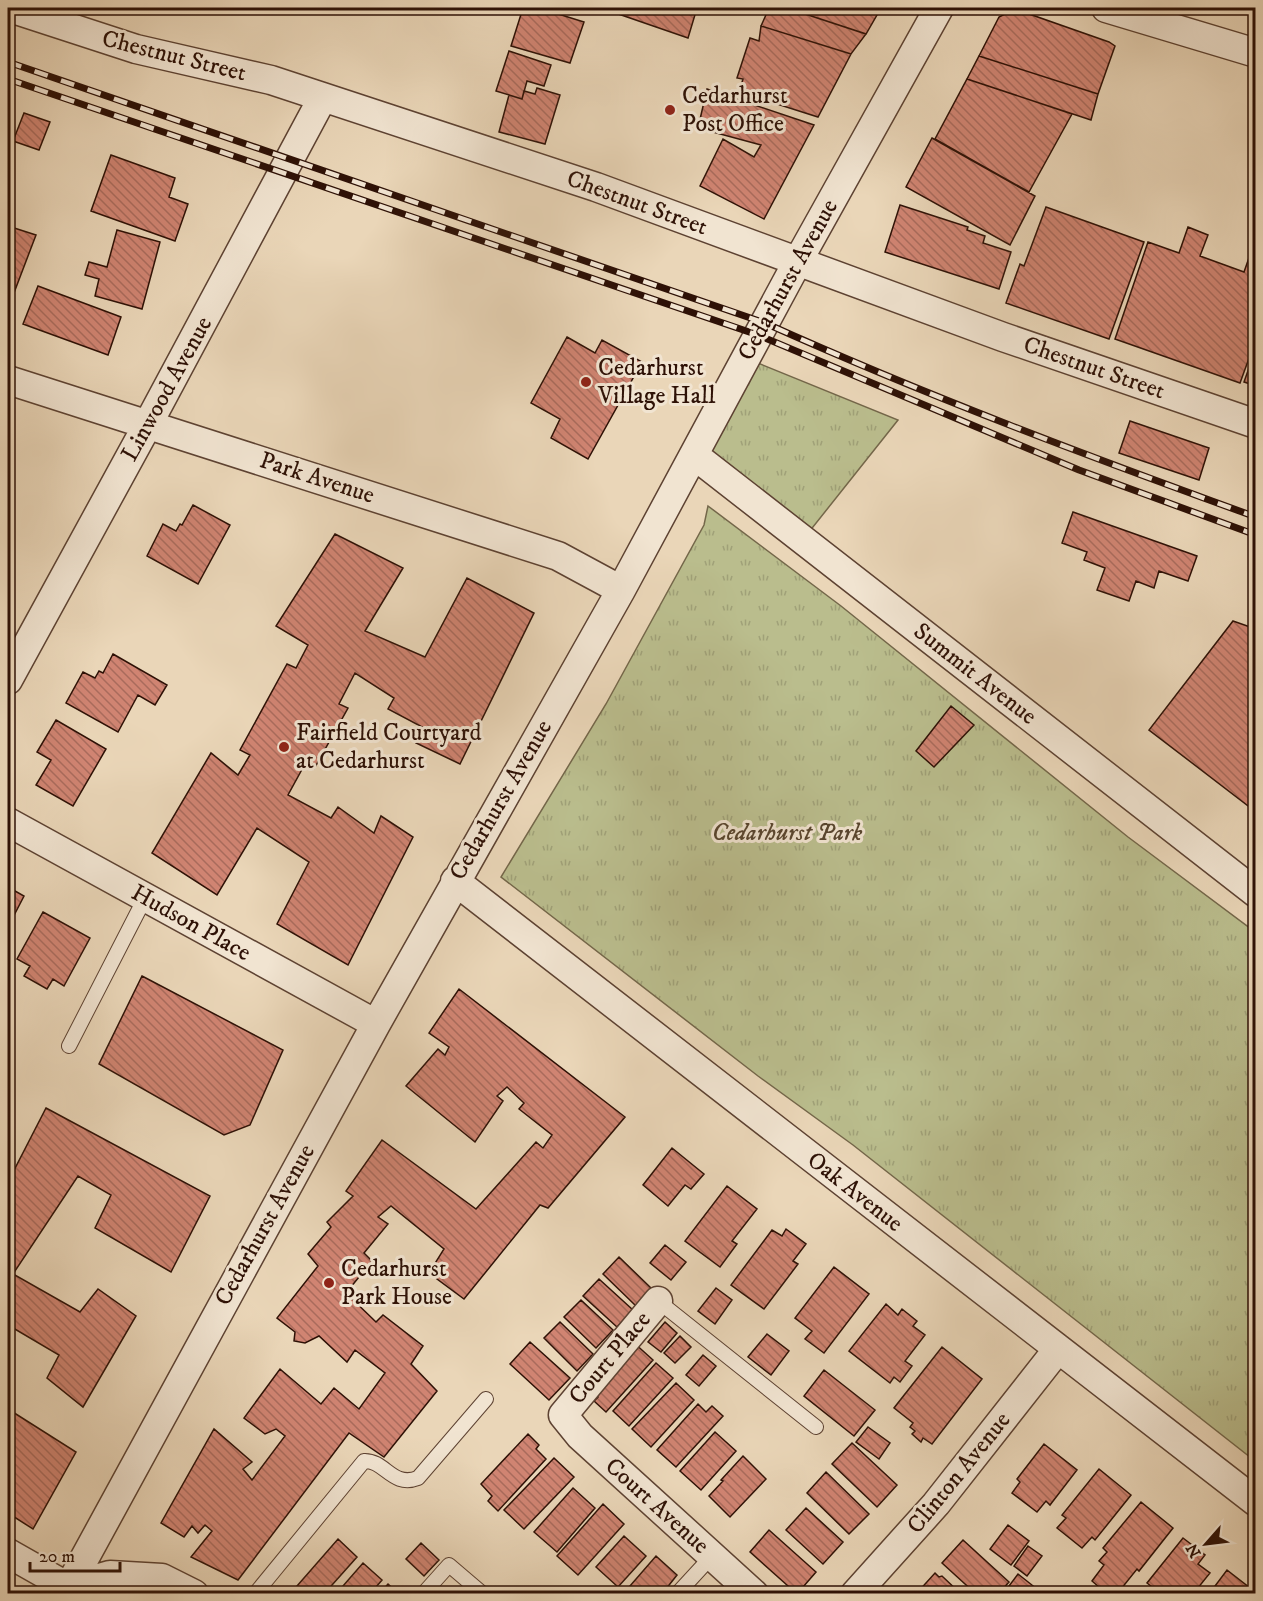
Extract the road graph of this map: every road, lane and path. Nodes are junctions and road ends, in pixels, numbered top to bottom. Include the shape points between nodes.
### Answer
1 (10, 8) edge
2 (939, 8) edge
3 (1106, 8) edge
4 (1256, 53) edge
5 (323, 97) junction
6 (798, 261) junction
7 (8, 380) edge
8 (148, 424) junction
9 (1256, 424) edge
10 (694, 455) junction
11 (621, 590) junction
12 (8, 680) edge
13 (8, 822) edge
14 (455, 881) junction
15 (1256, 892) edge
16 (145, 897) junction
17 (376, 1024) junction
18 (69, 1046) dead end
19 (658, 1301) joint
20 (1058, 1349) junction
21 (486, 1399) dead end
22 (563, 1415) joint
23 (816, 1427) dead end
24 (1256, 1502) edge
25 (8, 1553) edge
26 (712, 1556) junction
27 (66, 1590) edge
28 (194, 1593) edge
29 (255, 1593) edge
30 (423, 1593) edge
31 (483, 1593) edge
32 (677, 1593) edge
33 (754, 1593) edge
34 (855, 1593) edge

1 - 5 street, Chestnut Street via 136,49 271,80
2 - 6 street, Cedarhurst Avenue
3 - 4 street
5 - 6 street, Chestnut Street via 596,187
5 - 8 street, Linwood Avenue
6 - 9 street, Chestnut Street
6 - 10 street, Cedarhurst Avenue
7 - 8 street, Park Avenue
8 - 11 street, Park Avenue via 558,556
8 - 12 street, Linwood Avenue
10 - 11 street, Cedarhurst Avenue
10 - 15 street, Summit Avenue
11 - 14 street, Cedarhurst Avenue
13 - 16 street, Hudson Place
14 - 17 street, Cedarhurst Avenue
14 - 20 street, Oak Avenue
16 - 17 street, Hudson Place
16 - 18 lane
17 - 27 street, Cedarhurst Avenue
19 - 22 street, Court Place
19 - 23 lane
20 - 24 street, Oak Avenue
20 - 34 street, Clinton Avenue via 936,1504
21 - 29 lane via 418,1478 401,1480 371,1461 364,1461
22 - 26 street, Court Avenue via 580,1436
25 - 27 street
26 - 32 lane
26 - 33 street, Court Avenue
27 - 28 street via 110,1575 162,1578
30 - 31 lane via 449,1565

